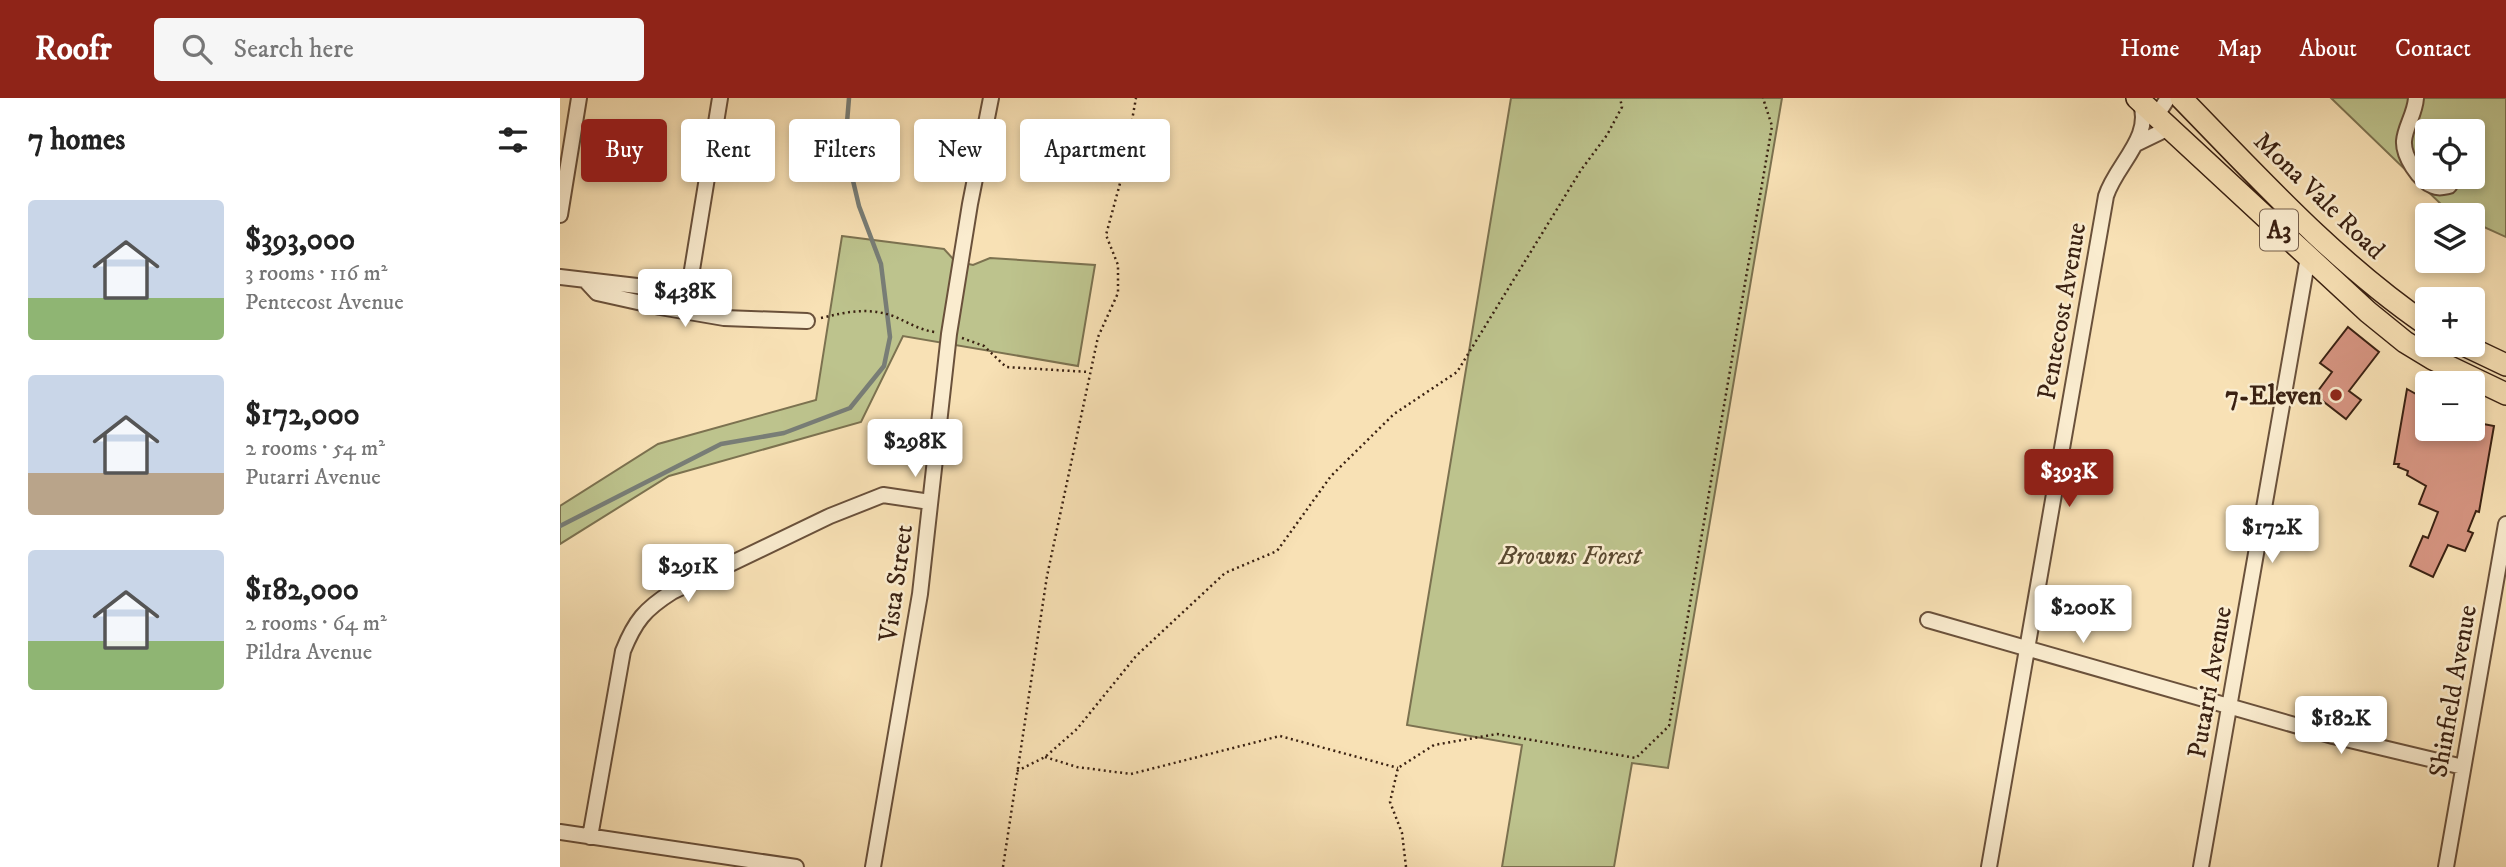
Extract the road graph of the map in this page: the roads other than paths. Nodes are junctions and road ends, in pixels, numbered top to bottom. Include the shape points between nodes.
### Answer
1 (579, 98) edge
2 (720, 98) edge
3 (991, 98) edge
4 (2181, 98) edge
5 (2416, 98) edge
6 (2138, 99) edge
7 (2165, 113) edge
8 (2136, 144) junction
9 (2415, 168) edge
10 (560, 215) edge
11 (2308, 257) junction
12 (560, 277) edge
13 (585, 280) junction
14 (2415, 317) edge
15 (807, 321) road end
16 (2485, 355) edge
17 (2506, 365) edge
18 (2506, 394) edge
19 (930, 502) junction
20 (2506, 524) edge
21 (1928, 620) dead end
22 (2026, 647) junction
23 (2229, 706) junction
24 (2463, 767) junction
25 (560, 832) edge
26 (590, 836) junction
27 (796, 867) edge
28 (873, 867) edge
29 (1989, 867) edge
30 (2201, 867) edge
31 (2446, 867) edge

1 - 10 street
2 - 13 street via 694,267 685,282 671,290
3 - 19 street, Vista Street via 949,334
4 - 14 highway, Mona Vale Road / A3 via 2314,233
5 - 9 street via 2404,138 2404,150
6 - 7 highway, Mona Vale Road / A3
6 - 8 street, Pentecost Avenue via 2144,119
7 - 8 street, Pentecost Avenue
7 - 11 highway, Mona Vale Road / A3
8 - 22 street, Pentecost Avenue via 2106,196
11 - 18 highway, Mona Vale Road / A3 via 2405,342
11 - 23 street, Putarri Avenue
12 - 13 street
13 - 15 street via 597,293 660,307 724,318
16 - 17 highway
19 - 26 street via 883,495 830,516 650,606 633,627 623,650
19 - 28 street, Vista Street via 920,594
20 - 24 street, Shinfield Avenue
21 - 22 street
22 - 23 street
22 - 29 street, Pentecost Avenue
23 - 24 street
23 - 30 street, Putarri Avenue
24 - 31 street, Shinfield Avenue
25 - 26 street
26 - 27 street

